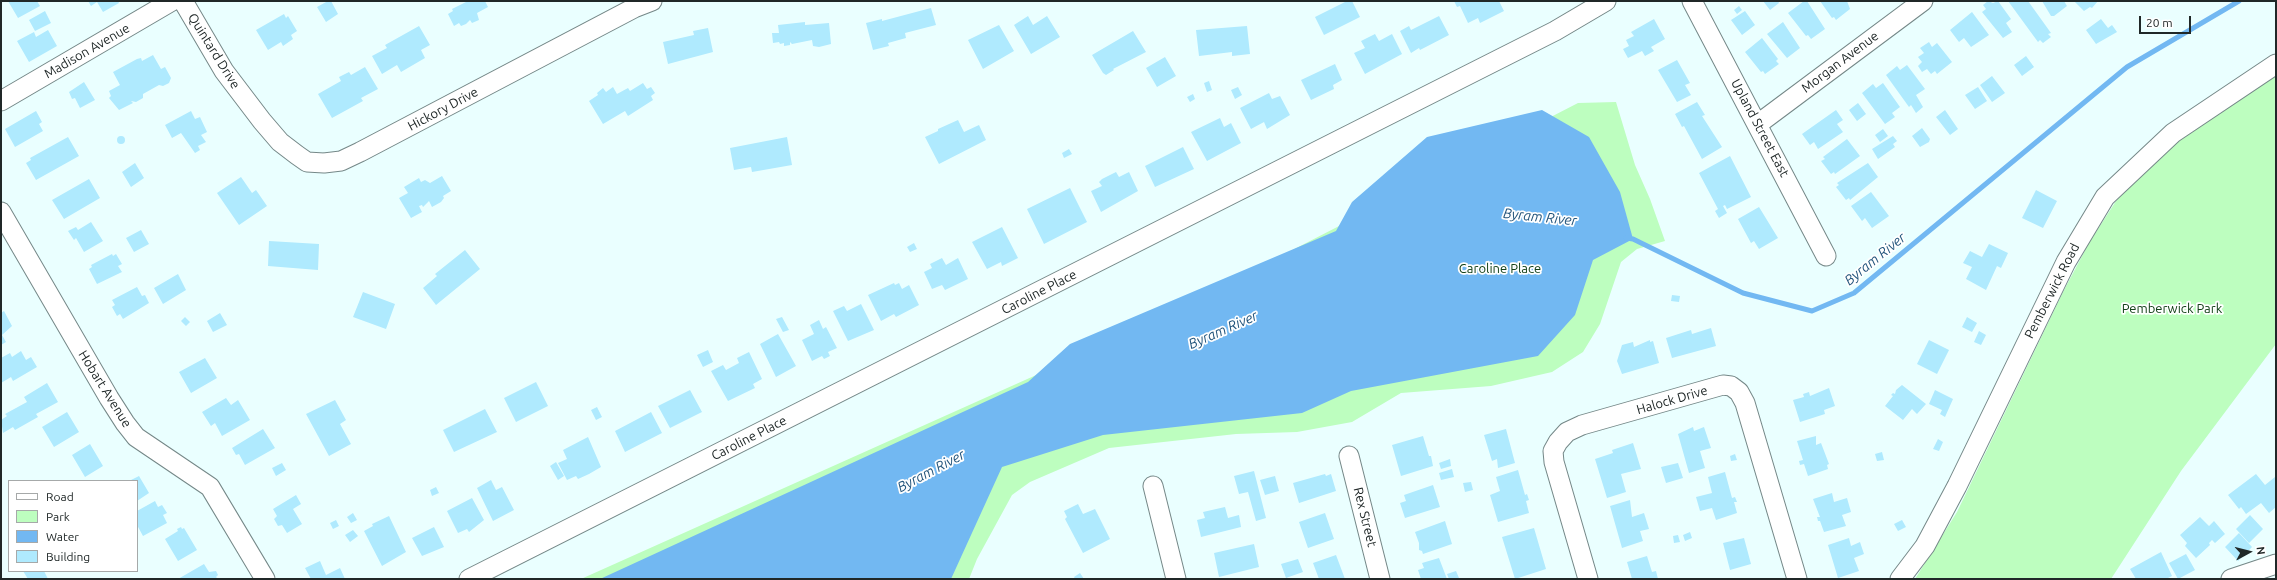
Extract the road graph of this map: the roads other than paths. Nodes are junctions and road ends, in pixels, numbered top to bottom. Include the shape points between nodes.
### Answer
1 (172, 1) edge
2 (183, 1) edge
3 (652, 1) edge
4 (1606, 1) edge
5 (1692, 1) edge
6 (1922, 1) edge
7 (2276, 64) edge
8 (1, 101) edge
9 (246, 101) joint
10 (1758, 124) junction
11 (1, 212) edge
12 (1826, 256) dead end
13 (1349, 456) dead end
14 (1153, 486) dead end
15 (2276, 564) edge
16 (264, 579) edge
17 (469, 579) edge
18 (1176, 579) edge
19 (1380, 579) edge
20 (1588, 579) edge
21 (1796, 579) edge
22 (1900, 579) edge
23 (2231, 579) edge

1 - 8 street, Madison Avenue
2 - 9 street, Quintard Drive via 224,71
3 - 9 street, Hickory Drive via 634,8 342,161 307,162 280,142
4 - 17 street, Caroline Place via 1548,34
5 - 10 street, Upland Street East
6 - 10 street, Morgan Avenue
7 - 22 street, Pemberwick Road via 2173,133 2105,197 2066,262 1925,546
10 - 12 street, Upland Street East
11 - 16 street, Hobart Avenue via 125,423 136,437 210,487
13 - 19 street, Rex Street
14 - 18 street
15 - 23 street
20 - 21 street, Halock Drive via 1554,462 1553,451 1558,442 1567,432 1582,425 1724,385 1732,386 1745,403

